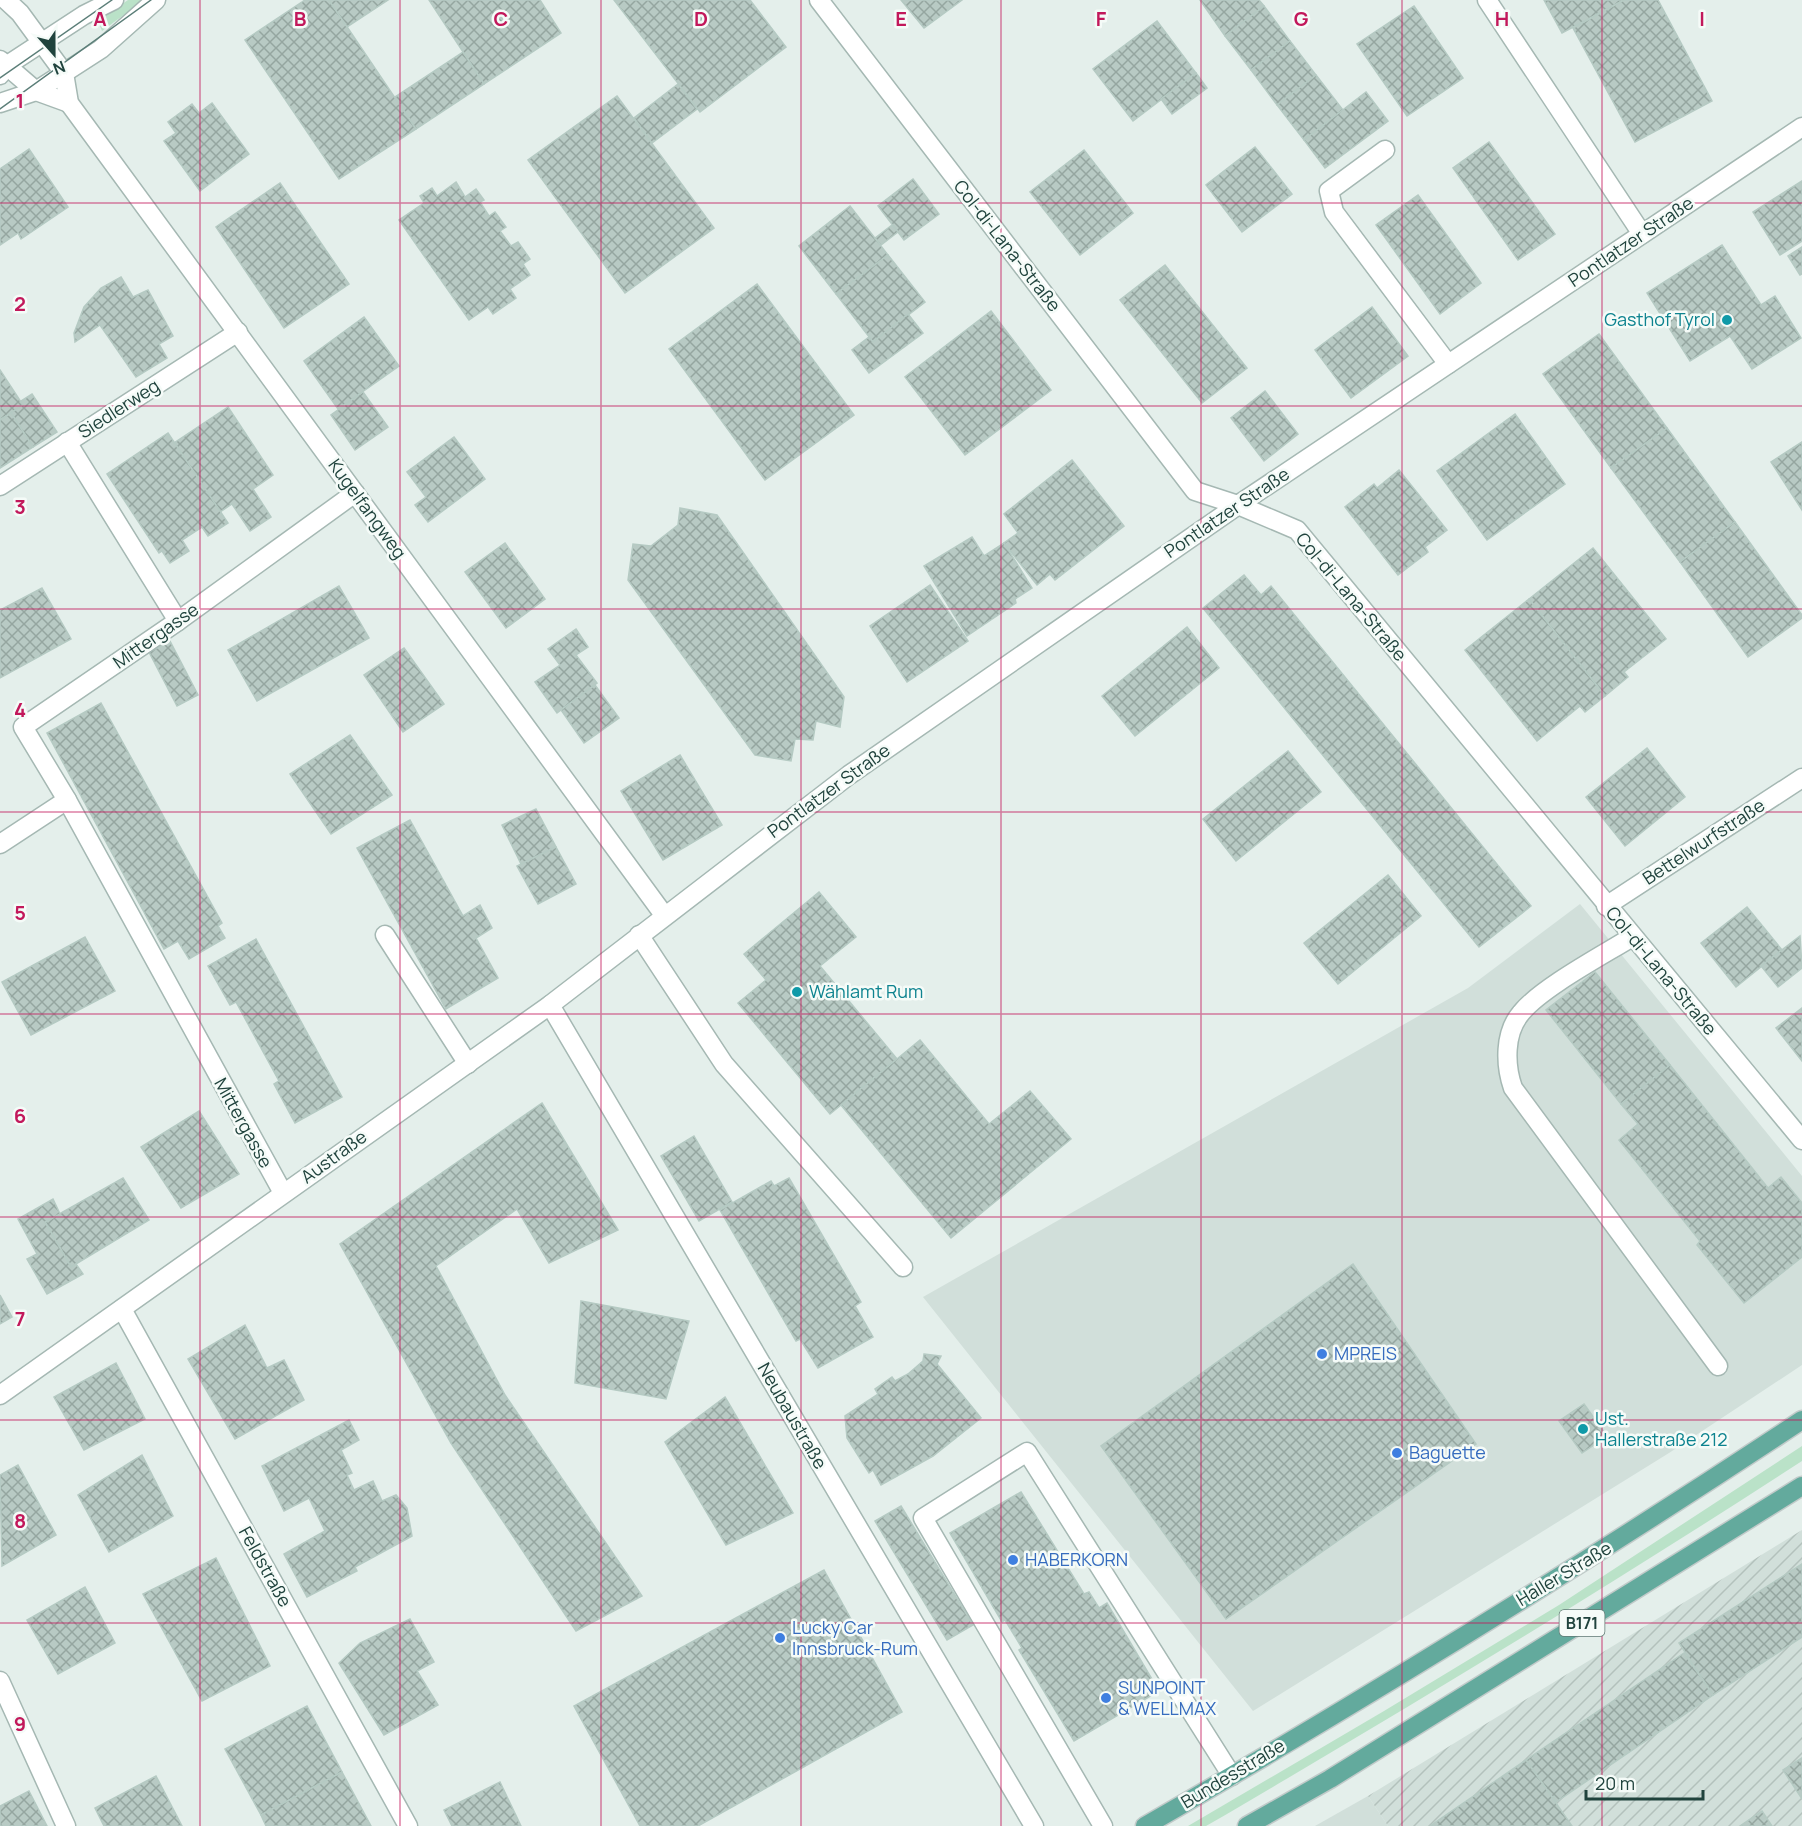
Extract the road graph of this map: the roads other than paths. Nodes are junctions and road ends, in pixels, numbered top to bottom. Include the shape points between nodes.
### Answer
1 (6, 0) edge
2 (114, 0) edge
3 (156, 0) edge
4 (819, 0) edge
5 (1487, 0) edge
6 (42, 43) junction
7 (2, 67) edge
8 (64, 73) junction
9 (36, 92) junction
10 (0, 103) edge
11 (69, 103) junction
12 (1802, 127) edge
13 (1385, 150) dead end
14 (1642, 234) junction
15 (238, 332) junction
16 (1448, 364) junction
17 (67, 442) junction
18 (0, 486) edge
19 (355, 493) junction
20 (1238, 505) junction
21 (178, 621) junction
22 (1802, 778) edge
23 (66, 800) junction
24 (0, 844) edge
25 (1606, 906) junction
26 (664, 915) junction
27 (385, 935) dead end
28 (639, 936) junction
29 (1632, 937) junction
30 (550, 1005) junction
31 (468, 1064) junction
32 (1802, 1140) edge
33 (283, 1193) junction
34 (903, 1267) dead end
35 (122, 1309) junction
36 (1718, 1366) dead end
37 (0, 1395) edge
38 (1802, 1420) edge
39 (1802, 1486) edge
40 (0, 1681) edge
41 (1321, 1722) joint
42 (1232, 1776) junction
43 (66, 1826) edge
44 (408, 1826) edge
45 (1034, 1826) edge
46 (1103, 1826) edge
47 (1145, 1826) edge
48 (1247, 1826) edge

1 - 6 street, Kugelfangweg
2 - 6 street
3 - 8 street via 101,49
4 - 20 street, Col-di-Lana-Straße via 1195,491
5 - 14 street
6 - 7 street
6 - 8 street, Kugelfangweg
7 - 9 street
8 - 9 street
8 - 11 street, Kugelfangweg
9 - 10 street
9 - 11 street
11 - 15 street, Kugelfangweg
12 - 14 street, Pontlatzer Straße
13 - 16 street via 1329,191 1334,212
14 - 16 street, Pontlatzer Straße
15 - 17 street, Siedlerweg
15 - 19 street, Kugelfangweg
16 - 20 street, Pontlatzer Straße
17 - 18 street, Siedlerweg
17 - 21 street
19 - 21 street, Mittergasse
19 - 26 street, Kugelfangweg
20 - 25 street, Col-di-Lana-Straße via 1297,530
20 - 26 street, Pontlatzer Straße via 849,775
21 - 23 street, Mittergasse via 23,727
22 - 25 street, Bettelwurfstraße
23 - 24 street
23 - 33 street, Mittergasse
25 - 29 street, Col-di-Lana-Straße
26 - 28 street, Austraße
27 - 31 street
28 - 30 street, Austraße
28 - 34 street via 724,1064
29 - 32 street, Col-di-Lana-Straße
29 - 36 street via 1541,995 1520,1013 1509,1041 1507,1070 1514,1088
30 - 31 street, Austraße
30 - 45 street, Neubaustraße
31 - 33 street, Austraße
33 - 35 street, Austraße
35 - 37 street, Austraße
35 - 44 street, Feldstraße
38 - 41 main road, Haller Straße via 1610,1546
39 - 48 main road, B171
40 - 43 street
41 - 42 main road, Bundesstraße
42 - 46 street via 1026,1452 922,1518
42 - 47 main road, Bundesstraße

